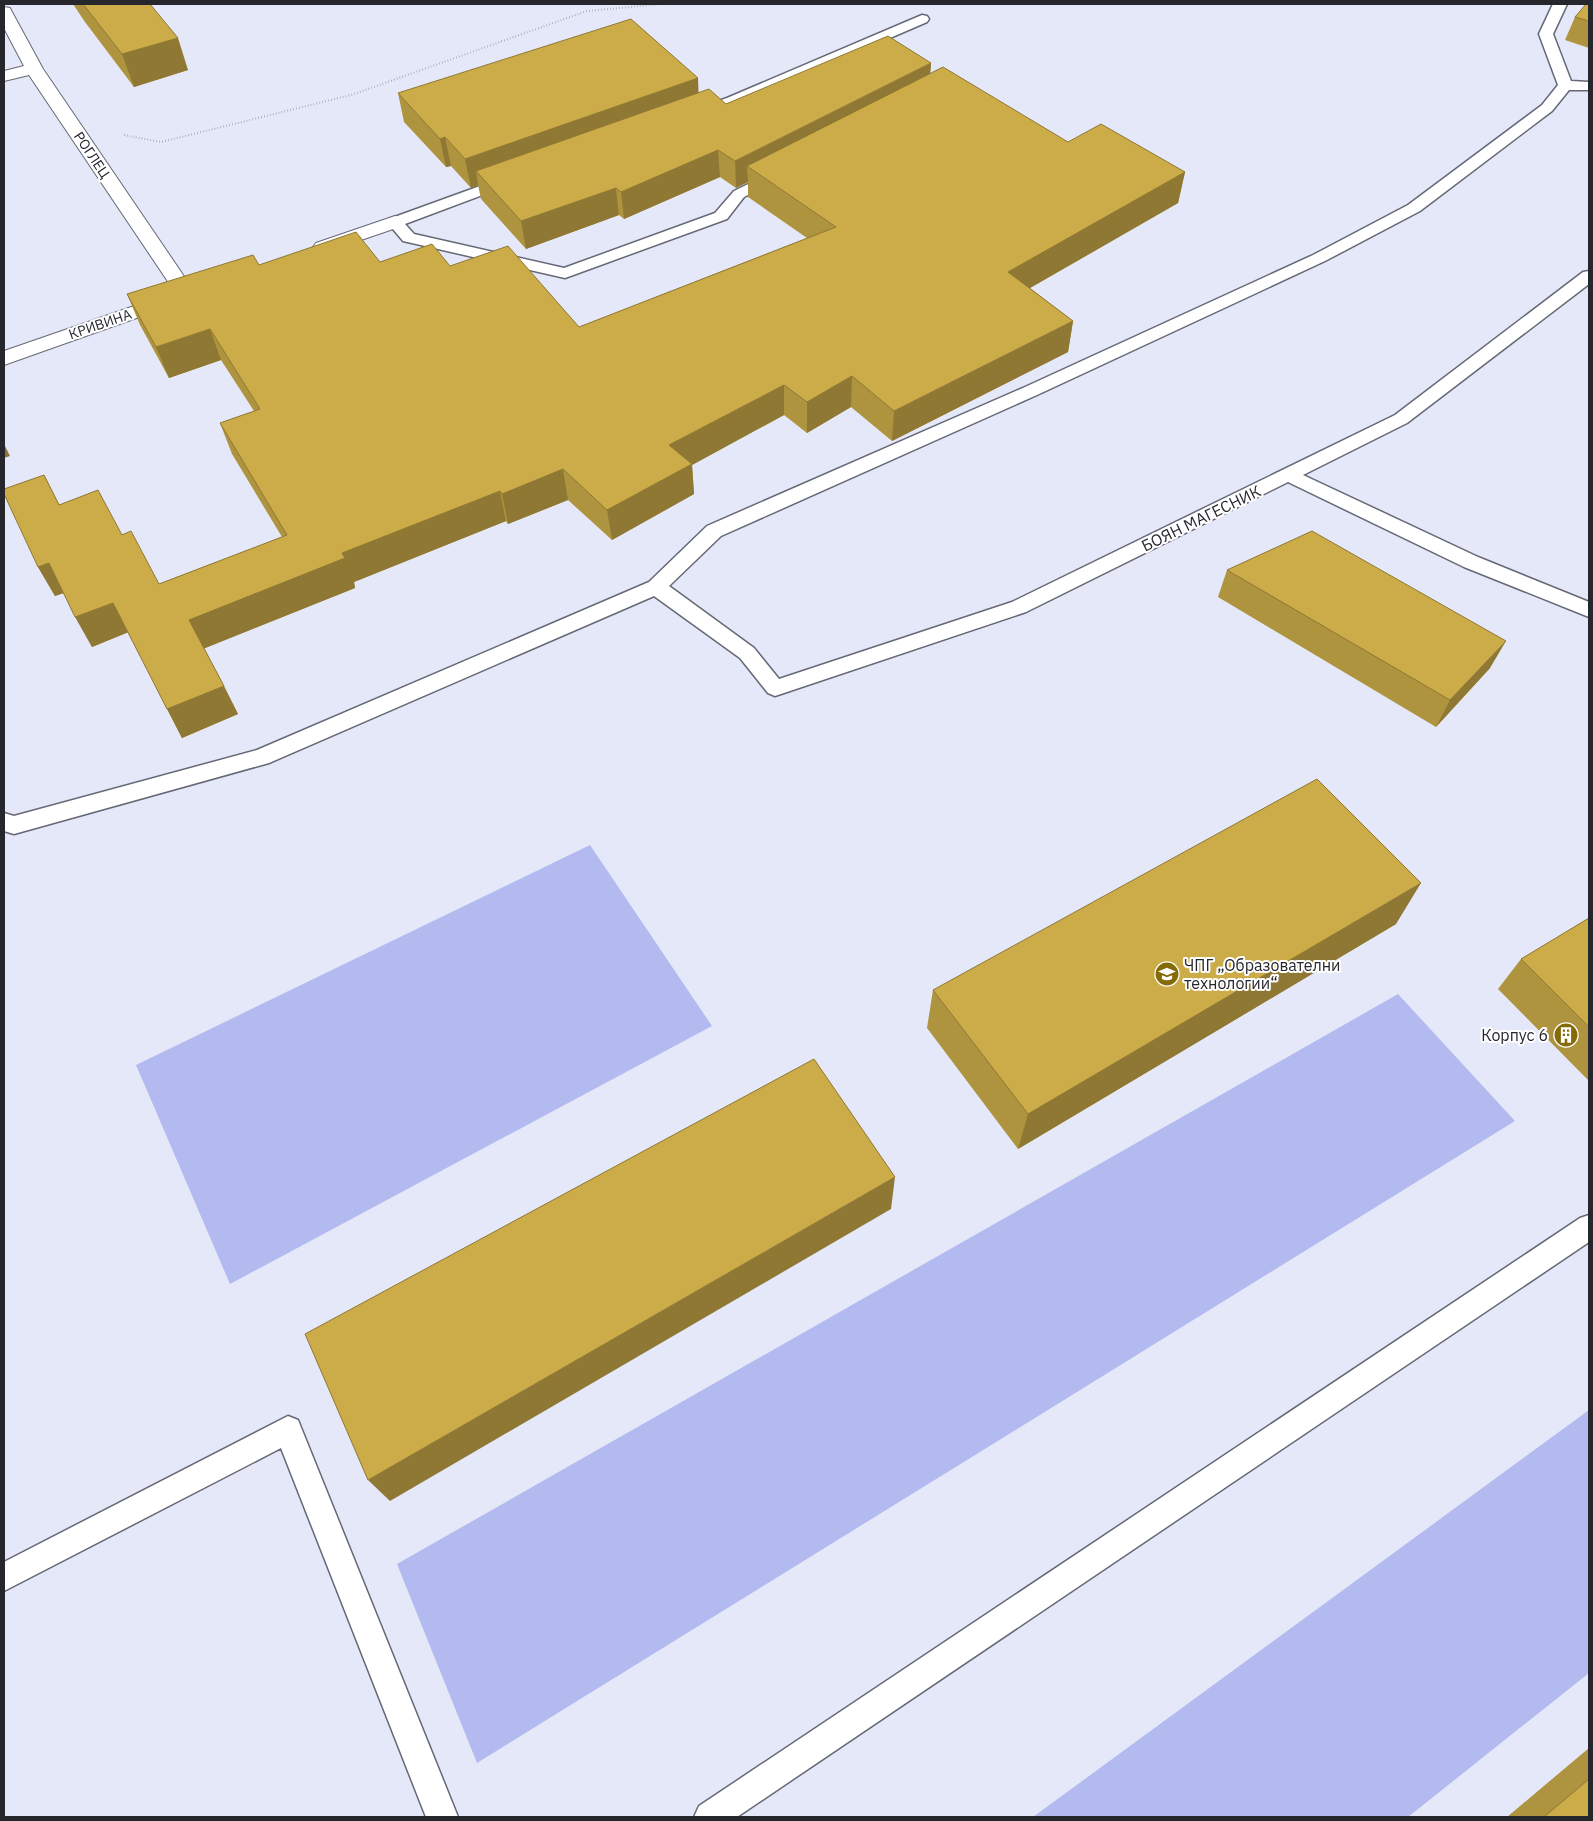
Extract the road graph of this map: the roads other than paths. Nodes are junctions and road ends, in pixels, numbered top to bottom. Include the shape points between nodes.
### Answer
1 (1560, 4) edge
2 (4, 12) edge
3 (922, 18) dead end
4 (34, 69) junction
5 (4, 76) edge
6 (1565, 85) junction
7 (1589, 86) edge
8 (685, 118) edge
9 (792, 168) edge
10 (517, 178) edge
11 (395, 222) junction
12 (304, 253) edge
13 (1589, 276) edge
14 (195, 291) joint
15 (4, 358) edge
16 (1288, 475) junction
17 (656, 587) junction
18 (1589, 610) edge
19 (4, 822) edge
20 (1589, 1227) edge
21 (4, 1577) edge
22 (442, 1817) edge
23 (710, 1817) edge

1 - 6 lane via 1546,34
2 - 4 street, РОГЛЕЦ
3 - 8 lane via 732,101
4 - 5 street
4 - 14 street, РОГЛЕЦ
6 - 7 lane
6 - 17 lane via 1547,108 1414,208 1319,258 1031,391 714,531
9 - 11 lane via 740,194 721,216 565,273 408,238
10 - 11 lane
11 - 12 street
13 - 16 lane, БОЯН МАГЕСНИК via 1401,419
14 - 15 street, КРИВИНА
16 - 17 lane, БОЯН МАГЕСНИК via 1019,607 774,688 748,653
16 - 18 lane via 1471,562
17 - 19 lane via 262,757 14,825
20 - 23 lane
21 - 22 lane via 288,1430

